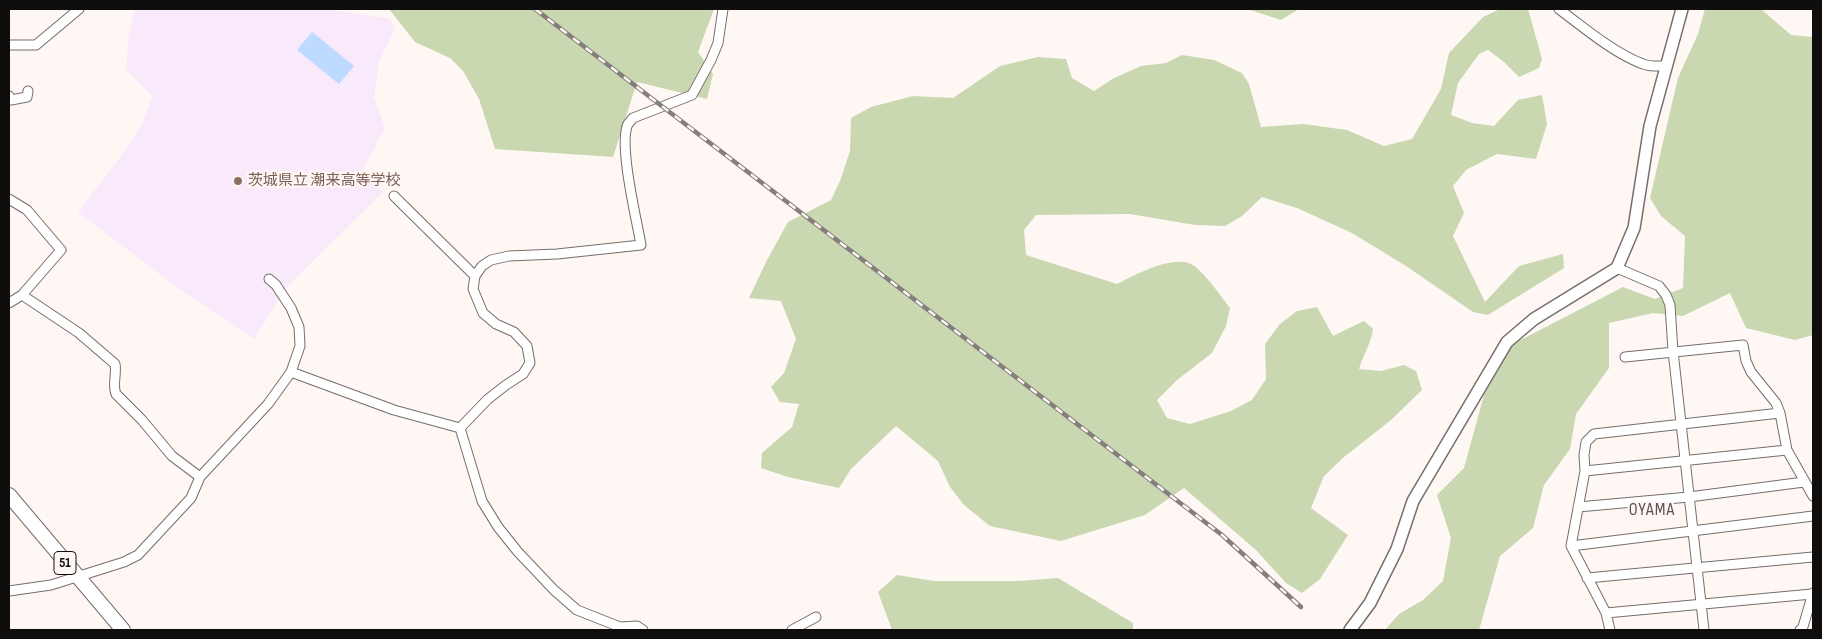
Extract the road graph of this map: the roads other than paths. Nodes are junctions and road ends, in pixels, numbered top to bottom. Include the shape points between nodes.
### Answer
1 (723, 9) edge
2 (1559, 9) edge
3 (1682, 9) edge
4 (74, 10) edge
5 (9, 46) edge
6 (1666, 66) junction
7 (28, 91) dead end
8 (9, 96) edge
9 (394, 196) dead end
10 (9, 199) edge
11 (1617, 268) junction
12 (475, 276) junction
13 (269, 279) dead end
14 (22, 295) junction
15 (9, 303) edge
16 (1673, 351) junction
17 (1625, 357) dead end
18 (290, 372) junction
19 (1780, 413) junction
20 (1682, 425) junction
21 (460, 428) junction
22 (1787, 450) junction
23 (1686, 460) junction
24 (1585, 470) junction
25 (200, 477) junction
26 (1804, 482) junction
27 (9, 495) edge
28 (1689, 496) junction
29 (1813, 496) edge
30 (1578, 507) junction
31 (1813, 516) edge
32 (1693, 532) junction
33 (1571, 546) junction
34 (1813, 557) edge
35 (1697, 568) junction
36 (76, 576) junction
37 (1587, 578) junction
38 (9, 591) edge
39 (1812, 593) edge
40 (1701, 605) junction
41 (1606, 613) junction
42 (816, 617) dead end
43 (618, 629) edge
44 (122, 630) edge
45 (643, 630) edge
46 (792, 630) edge
47 (1350, 630) edge
48 (1610, 630) edge
49 (1704, 630) edge
50 (1800, 630) edge

1 - 12 street via 718,43 692,95 633,118 628,123 626,160 641,245 500,258 482,266
2 - 6 street via 1605,43 1635,60 1645,65
3 - 6 street
4 - 5 street via 36,45
6 - 11 street via 1650,126 1634,228
7 - 8 street via 27,97 11,100
9 - 12 street
10 - 14 street via 27,210 62,250
11 - 16 street via 1659,286 1666,295 1670,304
11 - 47 street via 1534,319 1506,342 1413,501 1397,549 1370,603
12 - 21 street via 473,289 483,313 496,324 514,332 527,346 530,362 523,374 488,399
13 - 18 street via 291,308 299,327 300,346
14 - 15 street
14 - 25 street via 79,332 115,364 116,394 172,456
16 - 17 street
16 - 19 street via 1744,345 1751,372 1776,403
16 - 20 street
18 - 21 street via 394,410
18 - 25 street via 268,404
19 - 20 street
19 - 22 street
20 - 23 street
20 - 24 street via 1594,434 1586,442
21 - 43 street via 482,500 498,527 554,590 577,610
22 - 23 street
22 - 26 street
23 - 24 street
23 - 28 street
24 - 30 street
25 - 36 street via 191,498 138,555
26 - 28 street
26 - 29 street
27 - 36 highway, 51
28 - 30 street
28 - 32 street
30 - 33 street
31 - 32 street
32 - 33 street
32 - 35 street
33 - 37 street
34 - 35 street
35 - 37 street
35 - 40 street
36 - 38 street
36 - 44 highway, 51
37 - 41 street
39 - 40 street
39 - 50 street
40 - 41 street
40 - 49 street
41 - 48 street
42 - 46 street
43 - 45 street via 637,626

